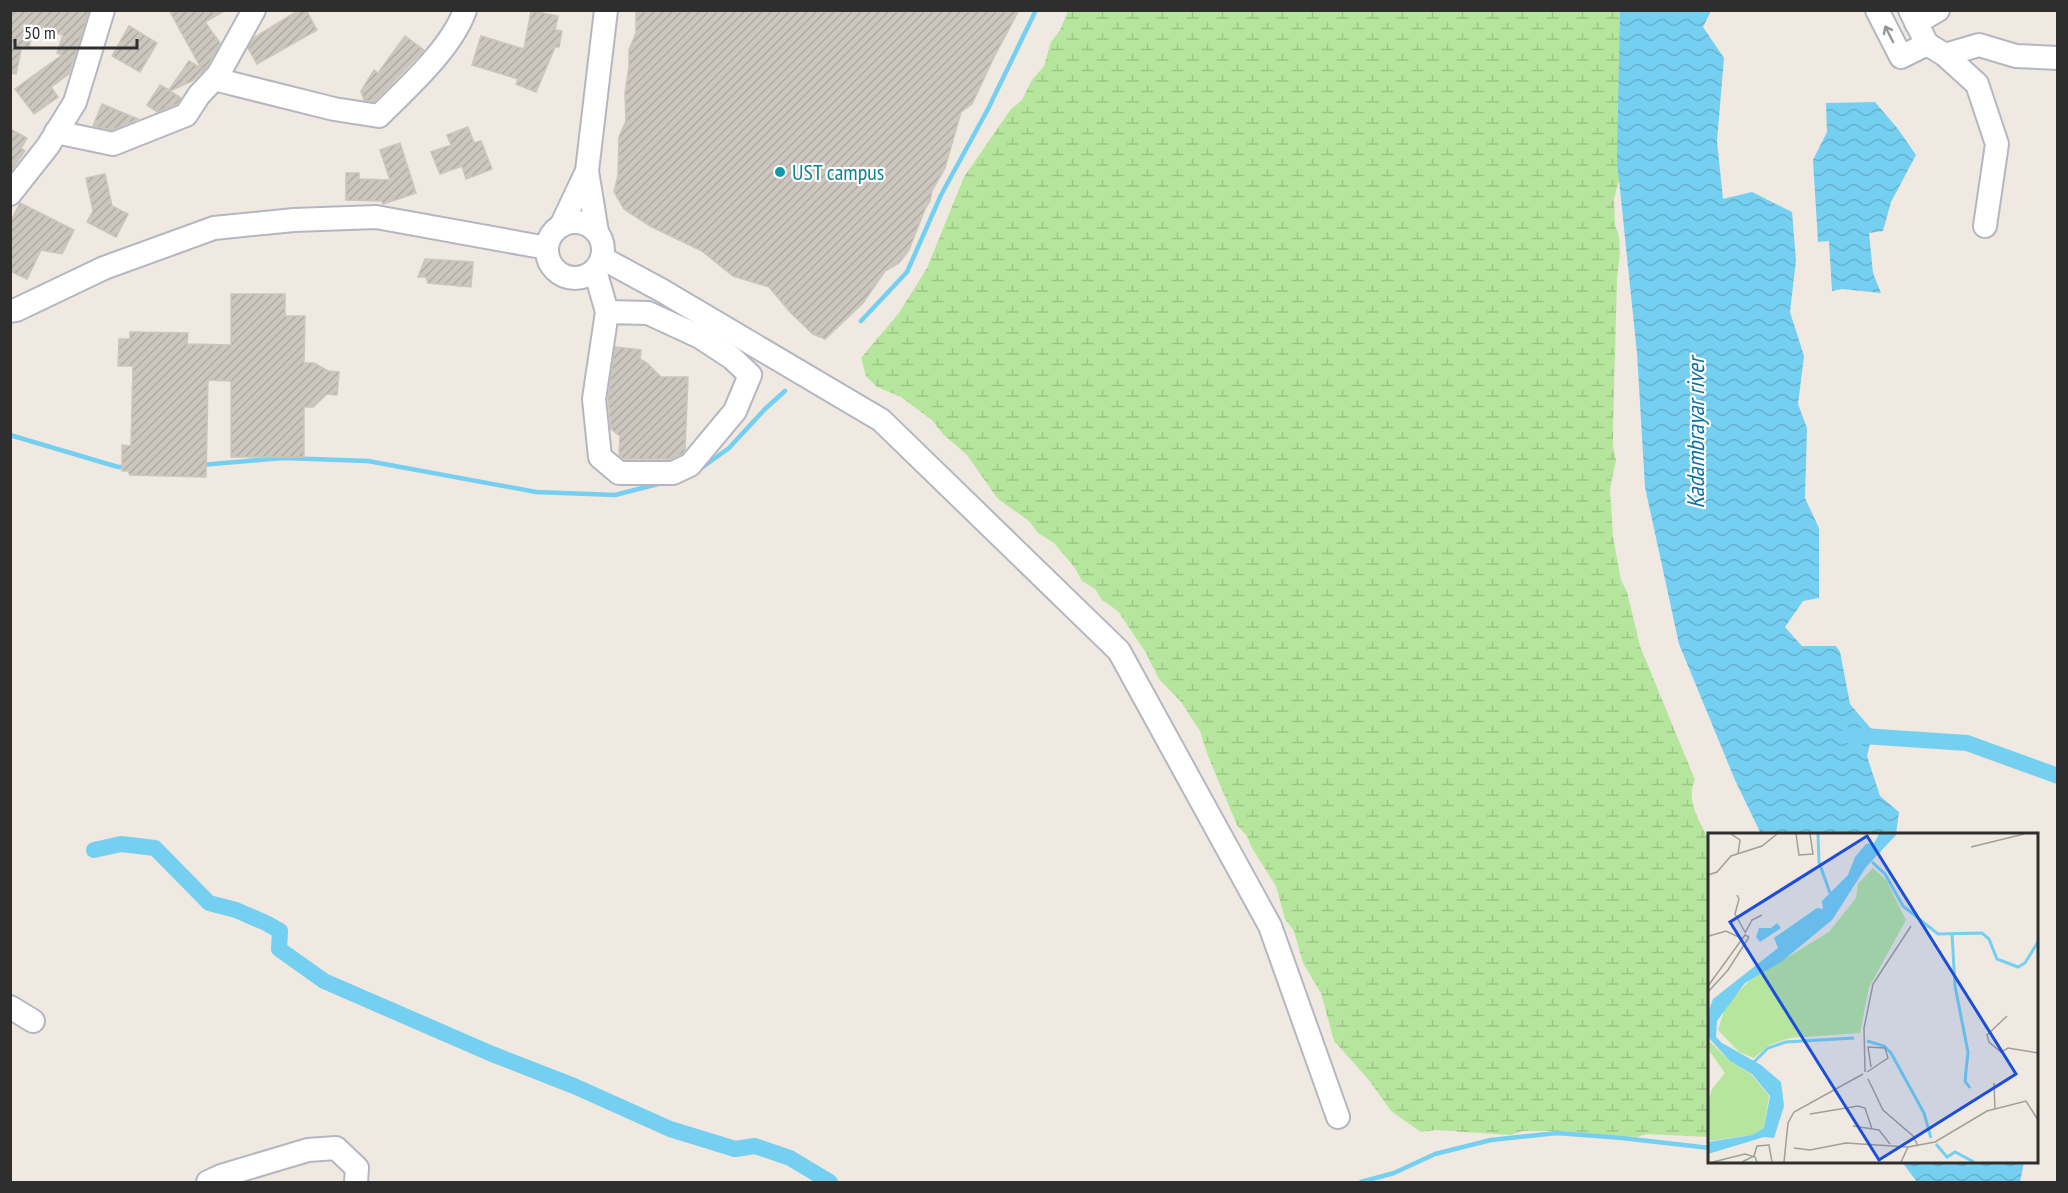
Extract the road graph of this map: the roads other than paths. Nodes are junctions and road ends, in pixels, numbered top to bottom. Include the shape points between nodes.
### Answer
1 (103, 10) edge
2 (254, 10) edge
3 (465, 10) edge
4 (606, 10) edge
5 (1877, 10) edge
6 (1938, 10) edge
7 (1914, 15) edge
8 (1936, 49) junction
9 (2058, 58) edge
10 (214, 79) junction
11 (56, 132) junction
12 (587, 171) junction
13 (10, 194) edge
14 (561, 226) junction
15 (1985, 226) dead end
16 (597, 232) junction
17 (547, 248) junction
18 (598, 264) junction
19 (10, 311) edge
20 (607, 312) junction
21 (767, 352) junction
22 (750, 375) junction
23 (10, 1007) edge
24 (33, 1021) dead end
25 (1338, 1116) dead end
26 (208, 1182) edge
27 (356, 1182) edge

1 - 11 street via 75,102
2 - 10 street
3 - 10 street via 459,27 415,81 379,116 334,109
4 - 12 street
8 -> 5 street via 1901,57
6 - 7 street
7 - 8 street
8 - 9 street via 1979,45 2016,56
8 - 15 street via 1977,84 1997,144
10 - 11 street via 186,115 113,144
11 - 13 street
12 - 14 street
12 - 16 street
14 - 16 street via 587,224
14 - 17 street via 551,235
16 - 18 street via 603,245
17 - 18 street via 549,261 570,278 583,277
17 - 19 street via 376,217 214,228 104,268
18 - 20 street
18 - 21 street via 661,290
20 - 22 street via 648,313 700,337
20 - 22 street via 594,399 600,457 619,473 673,473 690,465 735,411
21 - 22 street
21 - 25 street via 881,420 1119,651 1270,926
23 - 24 street
26 - 27 street via 308,1150 336,1148 357,1168

